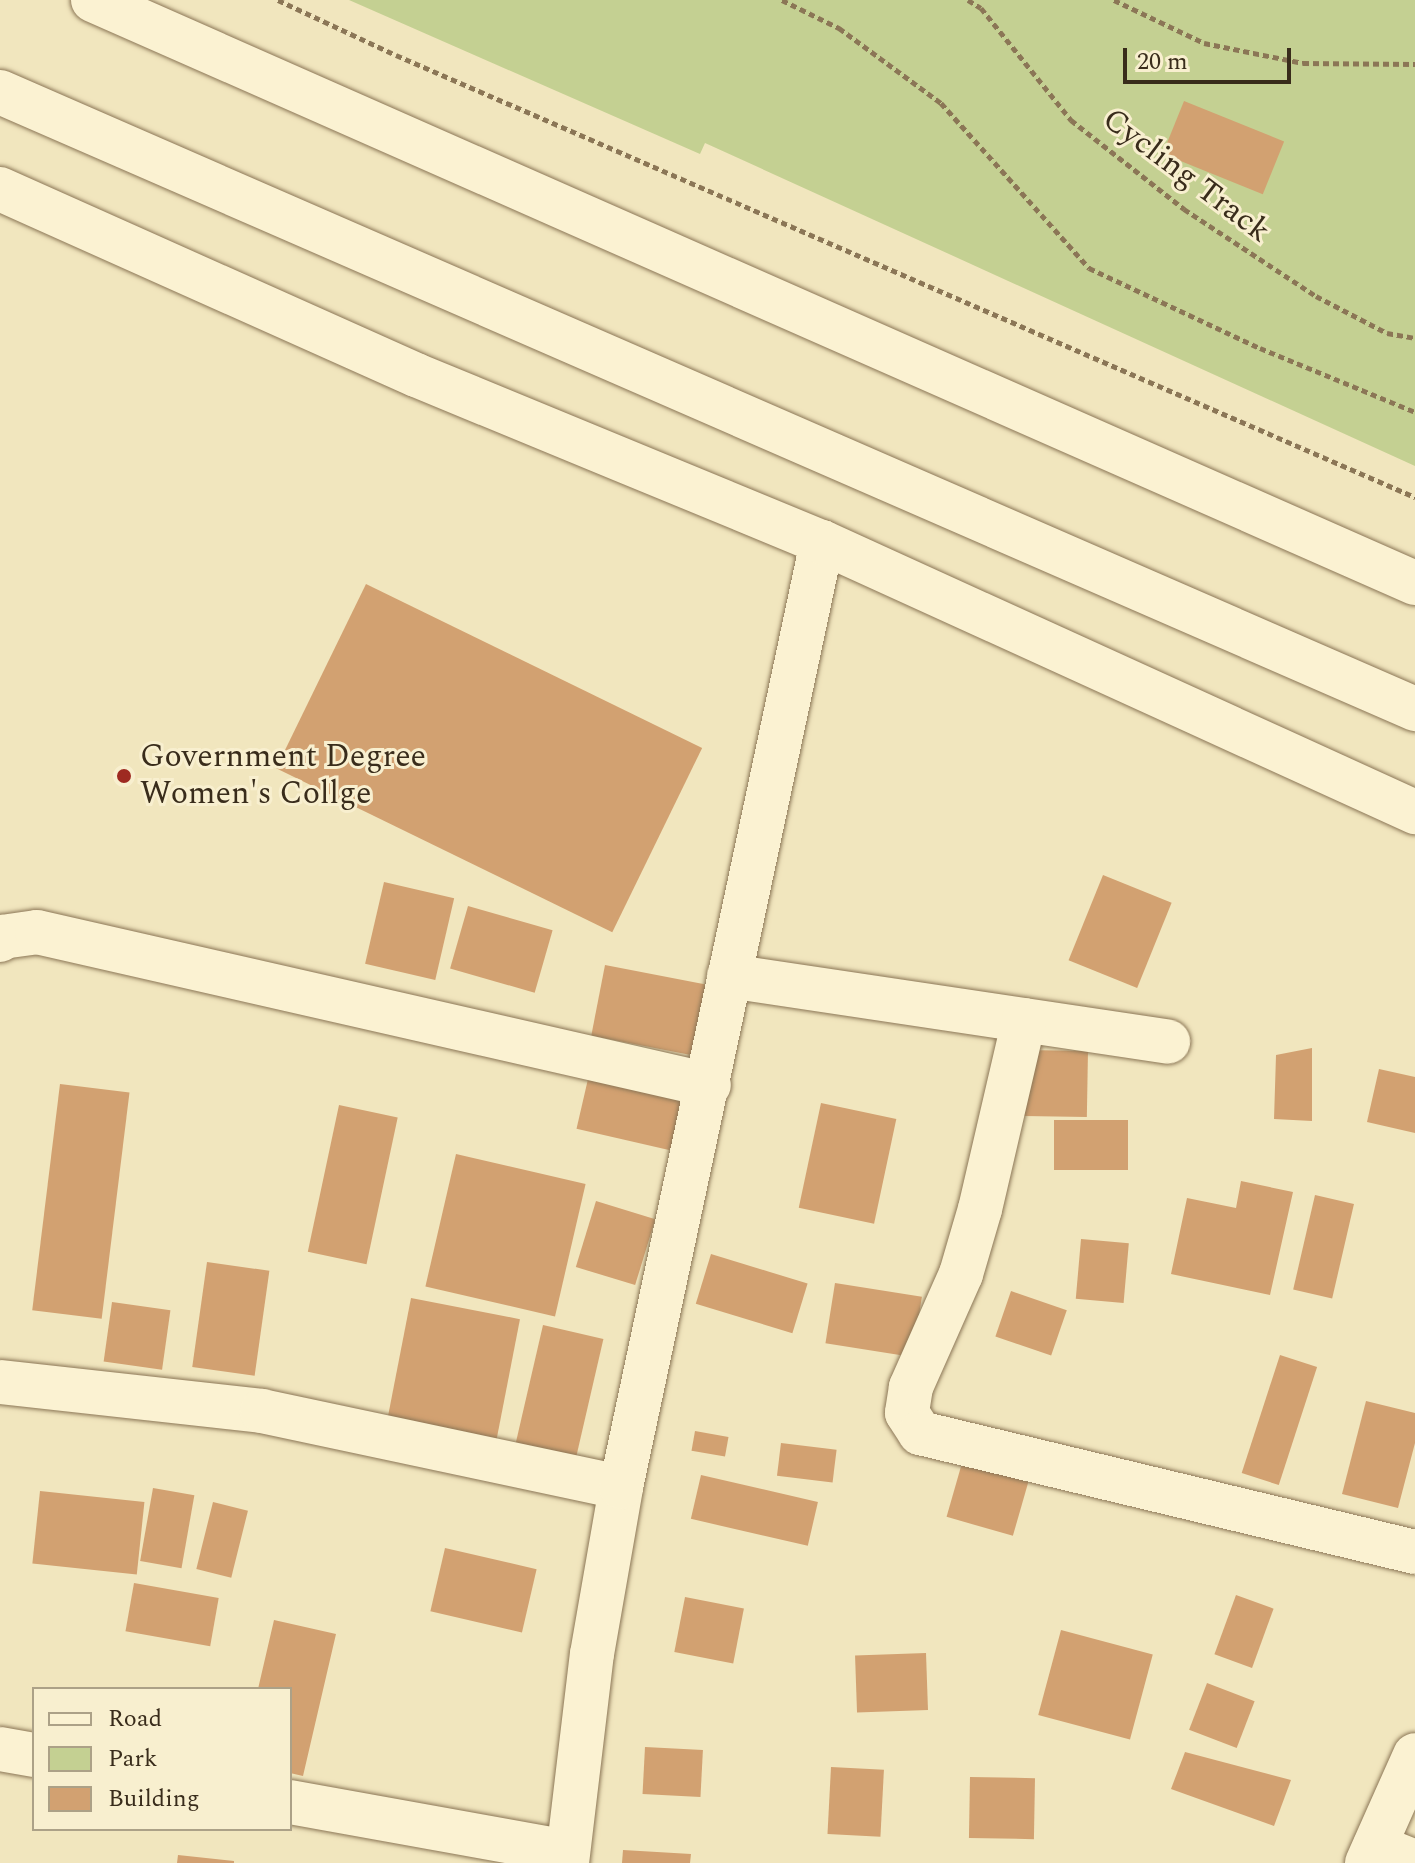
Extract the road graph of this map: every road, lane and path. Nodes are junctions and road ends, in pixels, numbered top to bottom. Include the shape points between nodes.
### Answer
1 (93, 0) edge
2 (278, 0) edge
3 (782, 0) edge
4 (968, 0) edge
5 (1114, 0) edge
6 (1413, 64) edge
7 (0, 92) edge
8 (0, 189) edge
9 (1415, 338) edge
10 (1415, 412) edge
11 (1415, 497) edge
12 (822, 542) junction
13 (1415, 583) edge
14 (1415, 709) edge
15 (1415, 812) edge
16 (0, 940) edge
17 (729, 976) junction
18 (1024, 1020) junction
19 (1168, 1042) dead end
20 (709, 1085) junction
21 (0, 1382) edge
22 (621, 1487) junction
23 (1415, 1552) edge
24 (0, 1749) edge
25 (32, 1755) edge
26 (1415, 1755) edge
27 (292, 1802) edge
28 (1371, 1855) edge
29 (567, 1857) edge
30 (1415, 1862) edge

1 - 13 street
2 - 11 path
3 - 10 path via 839,28 941,103 1089,268 1260,348
4 - 9 path, Cycling Track via 981,8 1071,120 1184,209 1316,296 1387,333
5 - 6 path via 1204,43 1303,63
7 - 14 street
8 - 12 street via 416,375
12 - 15 street
12 - 17 street
16 - 20 street via 37,932
17 - 18 street
17 - 20 street
18 - 19 street
18 - 23 street via 961,1274 911,1387 907,1413 920,1433
20 - 22 street
21 - 22 street via 262,1411
22 - 29 street via 592,1654
24 - 25 street
26 - 28 street
27 - 29 street
28 - 30 street

